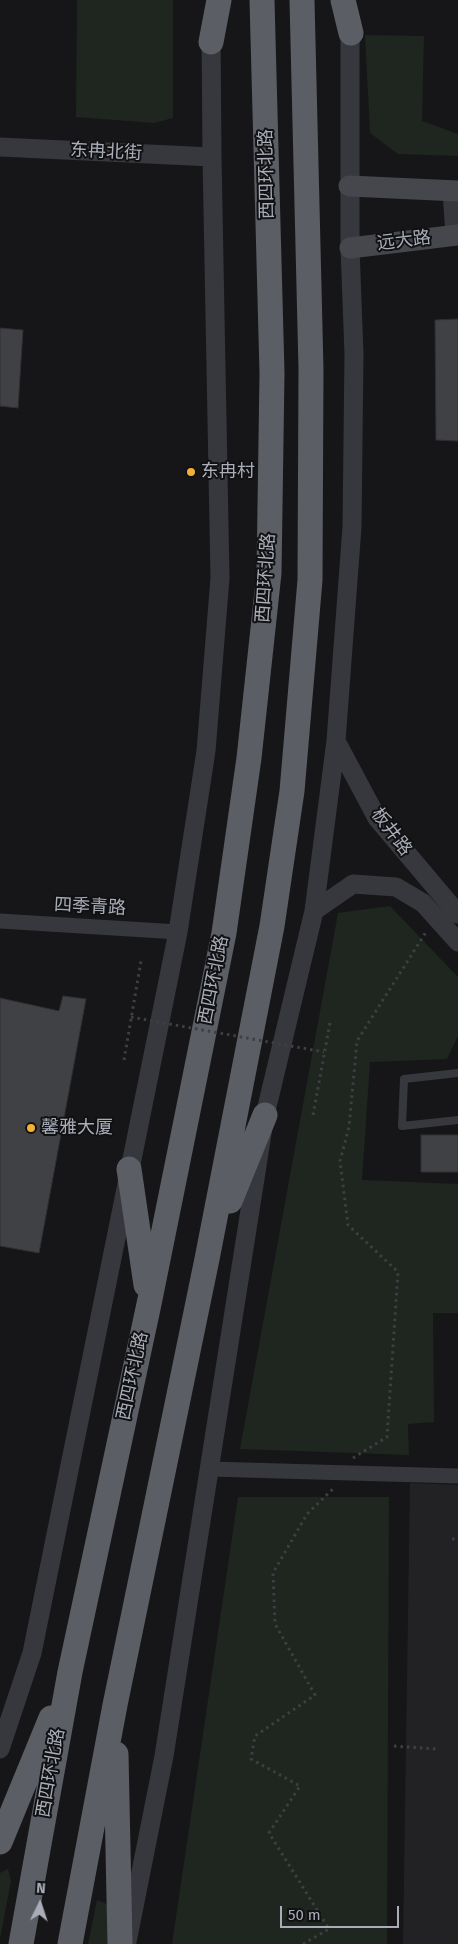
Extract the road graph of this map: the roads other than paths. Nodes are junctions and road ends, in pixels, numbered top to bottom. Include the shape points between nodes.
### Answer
1 (211, 0) edge
2 (219, 0) edge
3 (262, 0) edge
4 (302, 0) edge
5 (343, 0) edge
6 (350, 0) edge
7 (350, 33) junction
8 (211, 42) junction
9 (0, 147) edge
10 (212, 157) junction
11 (349, 186) junction
12 (455, 191) edge
13 (456, 235) edge
14 (350, 248) junction
15 (336, 741) junction
16 (314, 911) junction
17 (458, 914) edge
18 (0, 921) edge
19 (178, 932) junction
20 (458, 942) edge
21 (458, 1073) edge
22 (264, 1115) junction
23 (458, 1120) edge
24 (129, 1169) junction
25 (207, 1259) junction
26 (149, 1304) junction
27 (209, 1469) junction
28 (458, 1476) edge
29 (70, 1672) junction
30 (115, 1705) junction
31 (0, 1749) edge
32 (0, 1842) edge
33 (21, 1944) edge
34 (70, 1944) edge
35 (120, 1944) edge
36 (127, 1944) edge

1 - 8 street
2 - 8 highway
3 - 26 highway, 西四环北路 via 272,373 269,573 249,758 224,933
4 - 25 highway via 311,368 310,580 292,791 272,926
5 - 7 highway
6 - 7 street
7 - 11 street
8 - 10 street
9 - 10 street, 东冉北街
10 - 19 street via 220,578 206,751
11 - 12 main road
11 - 14 street
12 - 13 street
13 - 14 main road, 远大路
14 - 15 street via 354,354 352,526
15 - 16 street
15 - 17 street, 板井路 via 377,818
16 - 20 street via 353,884 396,886 423,903
16 - 22 street
18 - 19 street, 四季青路
19 - 24 street
21 - 23 lane via 404,1079 402,1126
22 - 25 highway
22 - 27 street
24 - 26 highway
24 - 31 street via 32,1652
25 - 30 highway
26 - 29 highway, 西四环北路
27 - 28 street
27 - 36 street via 164,1756
29 - 32 highway
29 - 33 highway, 西四环北路
30 - 34 highway
30 - 35 highway

